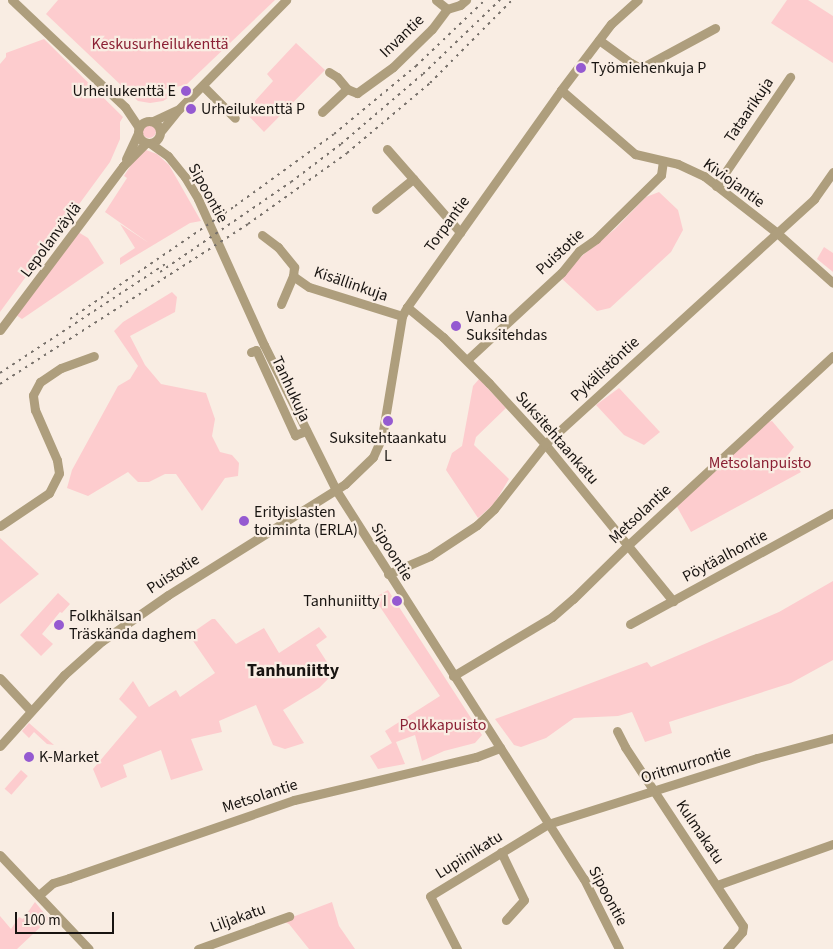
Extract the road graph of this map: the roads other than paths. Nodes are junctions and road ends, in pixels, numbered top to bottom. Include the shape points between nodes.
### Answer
1 (12, 0) edge
2 (286, 0) edge
3 (436, 0) edge
4 (466, 0) edge
5 (638, 0) edge
6 (447, 9) junction
7 (715, 28) dead end
8 (599, 40) junction
9 (329, 72) dead end
10 (790, 76) dead end
11 (203, 86) junction
12 (347, 89) junction
13 (561, 90) junction
14 (125, 107) junction
15 (179, 109) junction
16 (322, 112) dead end
17 (235, 118) dead end
18 (151, 121) junction
19 (138, 130) junction
20 (160, 133) junction
21 (148, 143) junction
22 (387, 149) dead end
23 (168, 156) junction
24 (664, 162) junction
25 (123, 166) junction
26 (833, 172) edge
27 (413, 179) junction
28 (716, 186) junction
29 (376, 209) dead end
30 (460, 232) junction
31 (776, 232) junction
32 (262, 235) dead end
33 (293, 276) junction
34 (833, 283) edge
35 (280, 304) dead end
36 (407, 307) junction
37 (402, 316) junction
38 (0, 330) edge
39 (251, 352) dead end
40 (94, 356) dead end
41 (833, 356) edge
42 (467, 360) junction
43 (306, 430) junction
44 (545, 444) junction
45 (336, 490) junction
46 (833, 513) edge
47 (0, 526) edge
48 (628, 546) junction
49 (388, 574) junction
50 (673, 601) junction
51 (630, 624) dead end
52 (453, 676) junction
53 (0, 678) edge
54 (31, 711) junction
55 (617, 731) dead end
56 (833, 738) edge
57 (0, 746) edge
58 (500, 748) junction
59 (654, 791) junction
60 (548, 824) junction
61 (833, 844) edge
62 (501, 852) junction
63 (0, 855) edge
64 (717, 885) junction
65 (38, 895) junction
66 (289, 916) dead end
67 (506, 920) dead end
68 (89, 949) edge
69 (198, 949) edge
70 (457, 949) edge
71 (619, 949) edge
72 (727, 949) edge

1 - 14 street
2 - 11 street
3 - 6 street
4 - 6 street, Invantie
5 - 8 street, Torpantie via 611,24
6 - 12 street, Invantie via 432,29 393,67 357,93
7 - 8 street via 638,67
8 - 13 street, Torpantie
9 - 12 street
10 - 28 street, Tataarikuja
11 - 15 street
11 - 17 street
12 - 16 street
13 - 24 street, Kiviojantie via 635,154
13 - 30 street, Torpantie
14 - 18 street
14 - 19 street
15 - 18 street
15 - 20 street, Lepolanväylä
18 - 19 street
18 - 20 street, Sipoontie
19 - 21 street, Sipoontie
19 - 25 street, Lepolanväylä
20 - 21 street, Lepolanväylä
20 - 23 street, Sipoontie
21 - 23 street, Sipoontie
21 - 25 street, Lepolanväylä
22 - 27 street
23 - 43 street, Sipoontie via 186,177 198,199
24 - 28 street, Kiviojantie via 690,169
24 - 42 street, Puistotie via 662,175
25 - 38 street, Lepolanväylä
26 - 31 street, Pykälistöntie via 814,199
27 - 29 street
27 - 30 street
28 - 31 street, Kiviojantie
30 - 36 street, Torpantie
31 - 34 street, Kiviojantie
31 - 44 street, Pykälistöntie
32 - 33 street, Kisällinkuja via 278,247 294,268
33 - 35 street, Kisällinkuja
33 - 37 street, Kisällinkuja via 309,287
36 - 37 street, Torpantie
36 - 42 street, Suksitehtaankatu
37 - 45 street, Torpantie via 382,437 373,457
39 - 43 street, Tanhukuja via 256,350 295,435
40 - 47 street via 61,368 40,382 33,395 35,410 57,460 59,473 49,493
41 - 48 street, Metsolantie
42 - 44 street, Suksitehtaankatu
43 - 45 street, Sipoontie
44 - 48 street, Suksitehtaankatu
44 - 49 street, Pykälistöntie via 494,509 477,525 430,556
45 - 49 street, Sipoontie
45 - 54 street, Puistotie via 131,619 80,659
46 - 50 street, Pöytäalhontie
48 - 50 street, Suksitehtaankatu
48 - 52 street, Metsolantie via 552,617
49 - 52 street, Sipoontie
50 - 51 street, Pöytäalhontie
52 - 58 street, Sipoontie
53 - 54 street
54 - 57 street, Puistotie
55 - 59 street, Kulmakatu
56 - 59 street, Oritmurrontie
58 - 60 street, Sipoontie
58 - 65 street, Metsolantie via 488,754 294,800 53,883
59 - 60 street, Oritmurrontie
59 - 64 street, Kulmakatu
60 - 62 street, Lupiinikatu
60 - 71 street, Sipoontie via 584,879
61 - 64 street
62 - 67 street via 524,900
62 - 70 street, Lupiinikatu via 430,896
63 - 65 street
64 - 72 street, Kulmakatu via 743,926 742,932
65 - 68 street
66 - 69 street, Liljakatu

